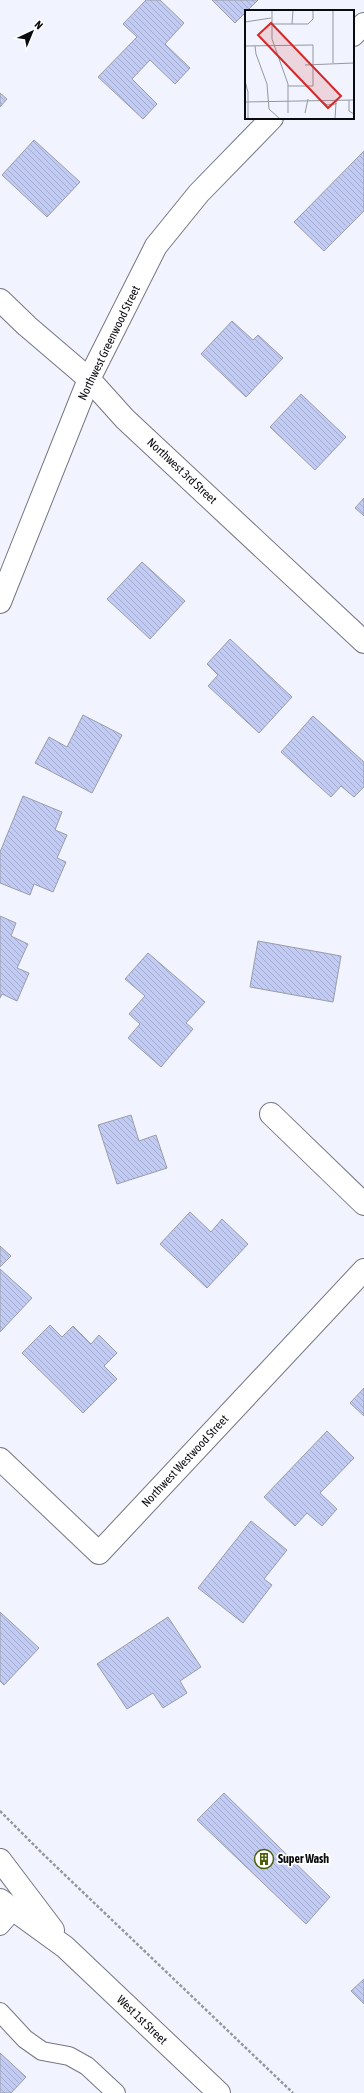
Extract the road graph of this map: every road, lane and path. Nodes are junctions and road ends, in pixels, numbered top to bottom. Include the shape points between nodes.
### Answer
1 (271, 119) edge
2 (0, 300) edge
3 (89, 380) junction
4 (0, 602) edge
5 (364, 642) edge
6 (271, 1114) dead end
7 (364, 1204) edge
8 (364, 1270) edge
9 (0, 1459) edge
10 (0, 1811) edge
11 (0, 1860) edge
12 (7, 1905) edge
13 (0, 1926) edge
14 (65, 1947) junction
15 (0, 2012) edge
16 (116, 2093) edge
17 (219, 2093) edge
18 (293, 2093) edge

1 - 3 street, Northwest Greenwood Street via 199,193 156,246
2 - 3 street, Northwest 3rd Street
3 - 4 street, Northwest Greenwood Street
3 - 5 street, Northwest 3rd Street
6 - 7 street
8 - 9 street, Northwest Westwood Street via 99,1553
10 - 18 path
11 - 14 street, West 1st Street
12 - 13 lane
12 - 14 street, West 1st Street
14 - 17 street, West 1st Street
15 - 16 lane via 25,2039 42,2050 69,2056 87,2066

